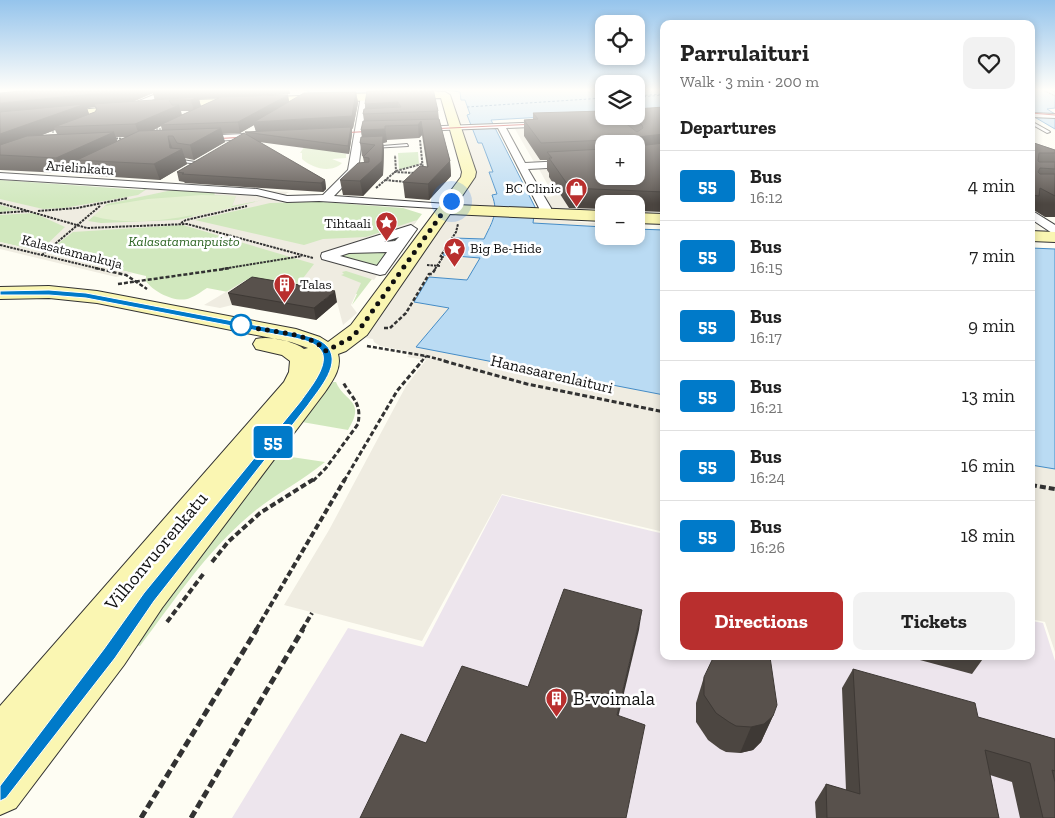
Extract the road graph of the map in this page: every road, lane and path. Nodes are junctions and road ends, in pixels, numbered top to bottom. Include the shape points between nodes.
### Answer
1 (166, 127) edge
2 (359, 127) edge
3 (450, 127) edge
4 (454, 127) edge
5 (498, 127) edge
6 (617, 127) edge
7 (1040, 127) edge
8 (152, 129) edge
9 (405, 129) edge
10 (620, 130) edge
11 (1048, 132) dead end
12 (105, 138) edge
13 (422, 138) edge
14 (132, 139) edge
15 (189, 139) edge
16 (407, 145) edge
17 (414, 146) edge
18 (357, 147) junction
19 (395, 147) edge
20 (420, 147) junction
21 (424, 148) edge
22 (224, 149) edge
23 (175, 152) edge
24 (421, 155) junction
25 (426, 155) edge
26 (204, 160) joint
27 (426, 162) edge
28 (595, 162) edge
29 (422, 163) junction
30 (523, 166) junction
31 (394, 172) junction
32 (75, 173) edge
33 (386, 173) dead end
34 (408, 173) junction
35 (416, 173) edge
36 (423, 174) edge
37 (0, 176) edge
38 (378, 178) edge
39 (387, 178) junction
40 (60, 180) junction
41 (384, 180) junction
42 (400, 181) junction
43 (407, 182) edge
44 (160, 187) junction
45 (376, 188) edge
46 (326, 198) junction
47 (287, 199) junction
48 (0, 203) edge
49 (102, 204) junction
50 (446, 208) junction
51 (35, 211) junction
52 (0, 213) edge
53 (539, 213) junction
54 (595, 216) edge
55 (1035, 216) edge
56 (645, 218) edge
57 (660, 219) edge
58 (181, 224) junction
59 (76, 225) junction
60 (1055, 231) edge
61 (454, 236) dead end
62 (1035, 236) edge
63 (1055, 237) edge
64 (0, 245) edge
65 (42, 255) junction
66 (304, 256) junction
67 (313, 258) dead end
68 (428, 266) dead end
69 (440, 266) junction
70 (134, 281) junction
71 (415, 284) dead end
72 (423, 284) junction
73 (150, 290) dead end
74 (0, 293) edge
75 (108, 295) junction
76 (0, 303) edge
77 (396, 315) dead end
78 (403, 316) junction
79 (384, 328) dead end
80 (365, 346) dead end
81 (307, 348) junction
82 (426, 356) junction
83 (341, 374) dead end
84 (660, 411) edge
85 (1035, 486) edge
86 (1055, 489) edge
87 (312, 613) dead end
88 (165, 625) dead end
89 (13, 734) edge
90 (0, 792) edge
91 (141, 818) edge
92 (192, 818) edge

1 - 8 path
2 - 18 street
3 - 9 street
4 - 50 street via 469,175
5 - 30 street
6 - 10 street
7 - 11 lane
12 - 14 path
13 - 20 path
15 - 22 street via 248,136
16 - 18 lane
17 - 20 path
18 - 46 street via 355,174
19 - 31 path
20 - 21 path
20 - 24 path
23 - 26 lane via 178,160
24 - 25 path
24 - 29 path
26 - 44 street
27 - 29 path
28 - 30 street
29 - 31 path
29 - 36 path
30 - 53 street via 545,208
31 - 33 path
31 - 34 path
31 - 39 path
32 - 40 street
34 - 35 path
34 - 42 path
37 - 40 street, Arielinkatu
38 - 39 path
39 - 41 path
40 - 44 street, Arielinkatu
41 - 42 path
41 - 45 path
42 - 43 path
44 - 47 street via 257,192
44 - 49 path via 143,195
46 - 47 street
46 - 50 street
47 - 58 path via 186,220
48 - 51 path
49 - 51 path
49 - 59 path
50 - 53 street
50 - 81 street via 359,330 349,339
51 - 52 path
51 - 59 path
53 - 54 street
55 - 60 street
56 - 57 street
58 - 59 path via 87,228
58 - 66 path
59 - 65 path
61 - 69 path via 440,257 443,258
62 - 63 street
64 - 65 path, Kalasatamankuja
65 - 70 path, Kalasatamankuja via 126,275
66 - 67 path
66 - 70 path
68 - 69 path
69 - 72 path via 429,274
70 - 73 path, Kalasatamankuja
70 - 75 path
71 - 72 path
72 - 78 path
74 - 75 street
75 - 81 street
76 - 81 street via 82,307 296,353
77 - 78 path
78 - 79 path via 390,328
80 - 82 path, Hanasaarenlaituri
81 - 89 street, Vilhonvuorenkatu via 301,372 290,391
82 - 84 path, Hanasaarenlaituri via 527,384
82 - 91 path via 397,391
83 - 88 path via 344,386 358,403 358,424 326,468 310,483 260,513 228,542
85 - 86 path
87 - 92 path
89 - 90 street, Vilhonvuorenkatu

